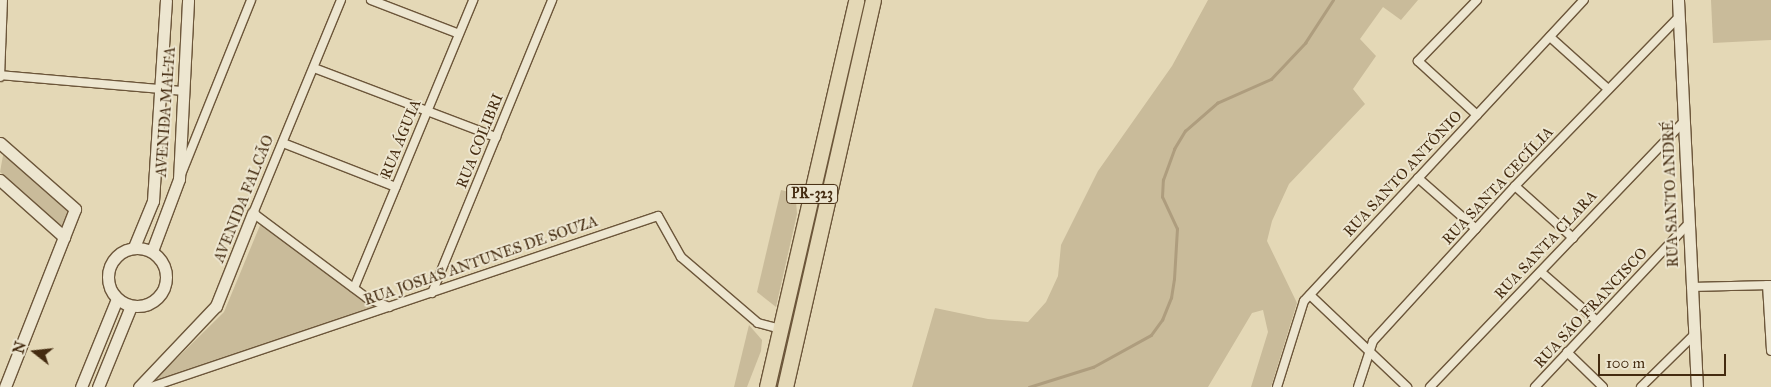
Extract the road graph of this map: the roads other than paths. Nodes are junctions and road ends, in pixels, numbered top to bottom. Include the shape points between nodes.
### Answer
1 (3, 0) edge
2 (166, 0) edge
3 (188, 0) edge
4 (251, 0) edge
5 (341, 0) edge
6 (371, 0) edge
7 (473, 0) edge
8 (552, 0) edge
9 (849, 0) edge
10 (856, 0) edge
11 (1477, 0) edge
12 (1584, 0) edge
13 (1678, 0) edge
14 (873, 2) edge
15 (1679, 17) junction
16 (459, 34) junction
17 (1550, 37) junction
18 (314, 68) junction
19 (0, 75) edge
20 (160, 89) junction
21 (1608, 89) junction
22 (183, 91) junction
23 (427, 110) junction
24 (831, 111) junction
25 (1477, 114) junction
26 (1683, 122) junction
27 (496, 138) junction
28 (283, 143) junction
29 (0, 144) edge
30 (1418, 178) junction
31 (179, 179) junction
32 (0, 180) edge
33 (1515, 186) junction
34 (396, 187) junction
35 (253, 213) junction
36 (1687, 225) junction
37 (1476, 229) junction
38 (64, 238) junction
39 (1573, 238) junction
40 (134, 247) junction
41 (152, 251) junction
42 (1541, 272) junction
43 (1769, 285) edge
44 (1691, 287) junction
45 (354, 288) junction
46 (432, 293) junction
47 (1310, 295) junction
48 (117, 298) junction
49 (131, 306) junction
50 (389, 307) junction
51 (1597, 321) junction
52 (780, 329) junction
53 (1694, 335) junction
54 (1370, 351) junction
55 (1771, 351) edge
56 (1568, 352) junction
57 (5, 387) edge
58 (81, 387) edge
59 (98, 387) edge
60 (139, 387) edge
61 (151, 387) edge
62 (767, 387) edge
63 (785, 387) edge
64 (1277, 387) edge
65 (1358, 387) edge
66 (1408, 387) edge
67 (1430, 387) edge
68 (1535, 387) edge
69 (1603, 387) edge
70 (1641, 387) edge
71 (1697, 387) edge

1 - 19 street
2 - 20 street, AVENIDA MALTA
3 - 22 street, AVENIDA MALTA
4 - 31 street
5 - 18 street, AVENIDA FALCÃO
6 - 16 street
7 - 16 street, RUA ÁGUIA
8 - 27 street, RUA COLIBRI
9 - 24 highway
10 - 24 highway, PR-323
11 - 25 street via 1418,61
12 - 17 street, RUA SANTO ANTÔNIO
13 - 15 street, RUA SANTO ANDRÉ
14 - 63 highway, PR-323
15 - 21 street, RUA SANTA CECÍLIA
15 - 26 street, RUA SANTO ANDRÉ
16 - 23 street, RUA ÁGUIA
17 - 21 street
17 - 25 street, RUA SANTO ANTÔNIO
18 - 23 street
18 - 28 street, AVENIDA FALCÃO
19 - 20 street
20 - 22 street
20 - 40 street, AVENIDA MALTA via 153,200
21 - 33 street, RUA SANTA CECÍLIA
22 - 31 street, AVENIDA MALTA
23 - 27 street
23 - 34 street, RUA ÁGUIA
24 - 52 highway, PR-323
25 - 30 street, RUA SANTO ANTÔNIO
26 - 36 street, RUA SANTO ANDRÉ
26 - 39 street, RUA SANTA CLARA
27 - 46 street, RUA COLIBRI
28 - 34 street
28 - 35 street, AVENIDA FALCÃO
29 - 38 street via 75,208
30 - 37 street
30 - 47 street, RUA SANTO ANTÔNIO
31 - 41 street, AVENIDA MALTA
32 - 38 street
33 - 37 street, RUA SANTA CECÍLIA
33 - 39 street
34 - 45 street, RUA ÁGUIA
35 - 45 street
35 - 60 street, AVENIDA FALCÃO via 216,306
36 - 44 street, RUA SANTO ANDRÉ
36 - 51 street, RUA SÃO FRANCISCO
37 - 54 street, RUA SANTA CECÍLIA via 1373,341
38 - 57 street
39 - 42 street, RUA SANTA CLARA
40 - 41 street
40 - 48 street via 118,254 110,264 108,282
41 - 49 street via 164,266 166,284 155,300 144,306
42 - 51 street
42 - 67 street, RUA SANTA CLARA
43 - 44 street
43 - 55 street
44 - 53 street, RUA SANTO ANDRÉ
45 - 50 street
46 - 50 street, RUA JOSIAS ANTUNES DE SOUZA
46 - 52 street, RUA JOSIAS ANTUNES DE SOUZA via 658,216 682,257 758,323
47 - 54 street
47 - 64 street, RUA SANTO ANTÔNIO via 1304,301
48 - 49 street
48 - 58 street
49 - 59 street
50 - 61 street, RUA JOSIAS ANTUNES DE SOUZA
51 - 56 street, RUA SÃO FRANCISCO
52 - 62 highway, PR-323
53 - 70 street
53 - 71 street, RUA SANTO ANDRÉ
54 - 65 street, RUA SANTA CECÍLIA
54 - 66 street
56 - 68 street, RUA SÃO FRANCISCO
56 - 69 street

